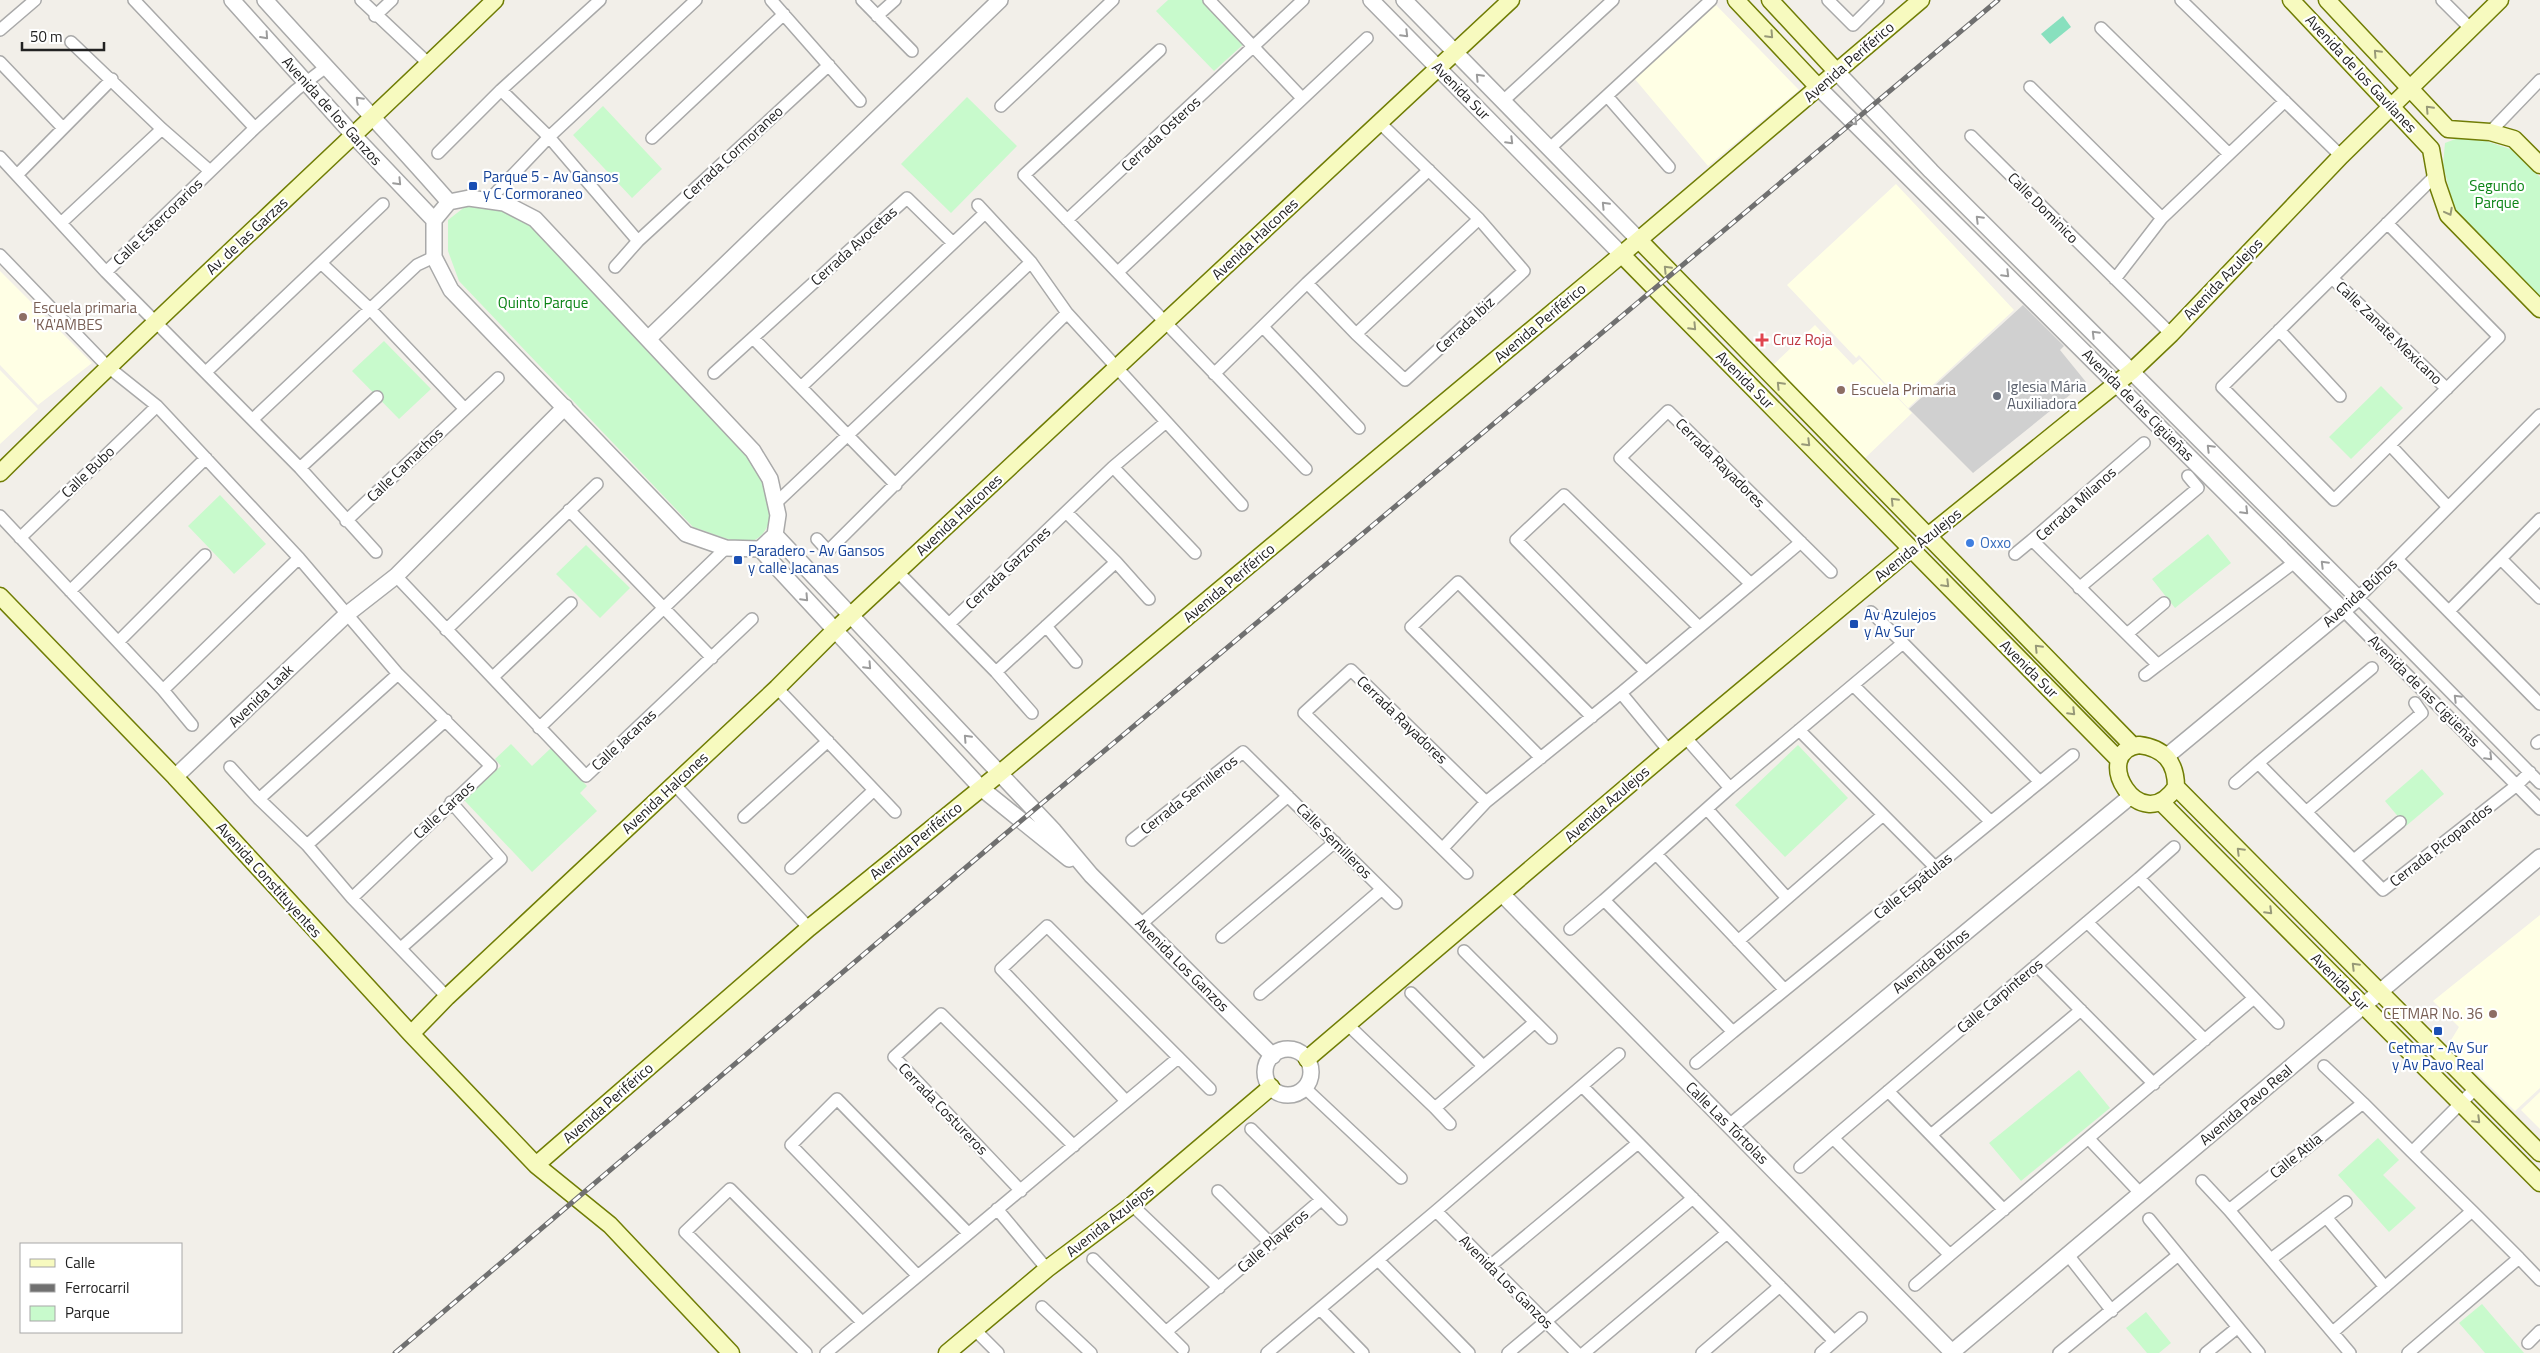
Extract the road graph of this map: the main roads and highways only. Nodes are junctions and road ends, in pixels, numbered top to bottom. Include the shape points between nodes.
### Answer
1 (495, 0) edge
2 (1511, 0) edge
3 (1736, 0) edge
4 (1770, 0) edge
5 (1921, 0) edge
6 (2291, 0) edge
7 (2327, 0) edge
8 (2500, 0) edge
9 (1836, 71) junction
10 (1819, 88) junction
11 (2410, 88) junction
12 (2391, 106) junction
13 (2448, 129) junction
14 (2431, 148) junction
15 (2540, 165) edge
16 (1639, 240) junction
17 (1622, 255) junction
18 (2540, 309) edge
19 (1734, 337) junction
20 (1718, 352) junction
21 (0, 473) edge
22 (1928, 536) junction
23 (1911, 549) junction
24 (0, 596) edge
25 (2133, 746) junction
26 (2118, 760) junction
27 (2176, 787) junction
28 (2161, 802) junction
29 (410, 1034) junction
30 (1307, 1059) road end
31 (1271, 1087) road end
32 (2540, 1153) edge
33 (536, 1166) junction
34 (2540, 1183) edge
35 (731, 1353) edge
36 (947, 1353) edge

1 - 21 main road, Av. de las Garzas via 423,60 354,136 102,360
2 - 29 main road, Avenida Halcones via 1455,52 1385,128 1163,322 1118,368 674,784 443,993
3 -> 10 main road, Avenida de las Cigüeñas
4 - 9 main road, Avenida de las Cigüeñas
5 - 9 main road, Avenida Periférico
6 - 12 main road, Avenida de los Gavilanes
11 -> 7 main road, Avenida de los Gavilanes
8 - 11 main road, Avenida Azulejos
9 - 10 main road, Avenida Periférico
10 - 16 main road, Avenida Periférico
11 - 12 main road, Avenida Azulejos
13 -> 11 main road, Avenida de los Gavilanes
12 - 14 main road, Avenida de los Gavilanes
12 - 22 main road, Avenida Azulejos via 2132,371
13 - 14 main road
13 - 15 main road via 2490,132 2514,139
14 -> 18 main road via 2448,215
16 - 17 main road, Avenida Periférico
19 -> 16 main road, Avenida Sur
17 -> 20 main road, Avenida Sur
17 - 33 main road, Avenida Periférico via 809,928
19 - 20 main road
22 -> 19 main road, Avenida Sur
20 -> 23 main road, Avenida Sur
25 -> 22 main road, Avenida Sur
23 -> 26 main road, Avenida Sur
23 - 30 main road, Avenida Azulejos via 1669,750
24 - 29 main road, Avenida Constituyentes via 175,777
25 - 26 main road
25 - 27 main road via 2148,746 2167,756 2173,764
26 - 28 main road via 2121,782 2132,796 2152,804
27 - 28 main road
32 -> 27 main road, Avenida Sur
28 -> 34 main road, Avenida Sur
29 - 33 main road, Avenida Constituyentes
31 - 36 main road, Avenida Azulejos via 1132,1205 1042,1263
33 - 35 main road, Avenida Constituyentes via 610,1226

